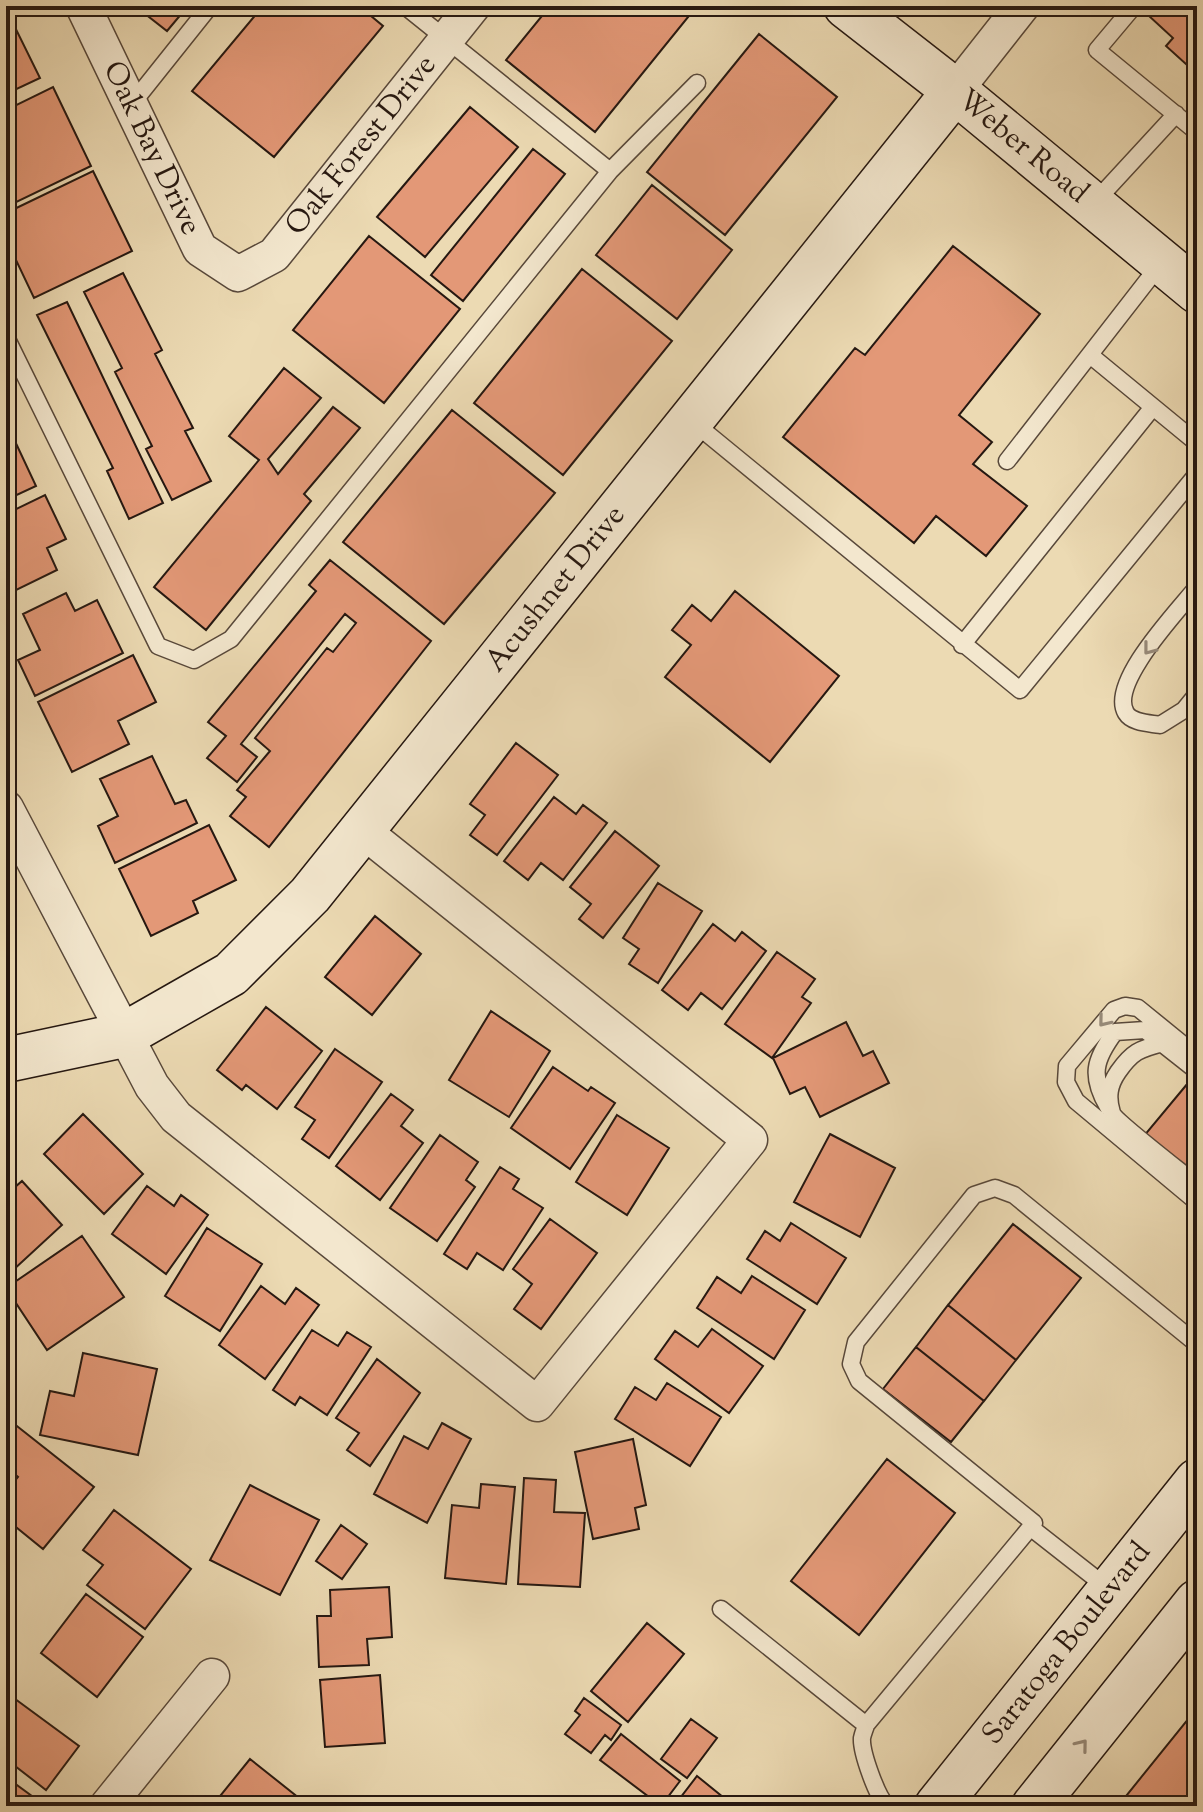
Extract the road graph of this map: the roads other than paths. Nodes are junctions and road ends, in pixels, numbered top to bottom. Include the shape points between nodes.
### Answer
1 (83, 6) edge
2 (210, 6) edge
3 (405, 6) edge
4 (473, 6) edge
5 (846, 6) edge
6 (1022, 6) edge
7 (1134, 6) edge
8 (446, 39) junction
9 (697, 83) dead end
10 (955, 91) junction
11 (130, 106) junction
12 (1176, 114) junction
13 (1197, 132) edge
14 (610, 171) junction
15 (1092, 204) junction
16 (1162, 262) junction
17 (238, 274) joint
18 (1197, 291) edge
19 (6, 337) edge
20 (1090, 355) junction
21 (1153, 407) junction
22 (691, 420) junction
23 (1197, 443) edge
24 (1007, 461) dead end
25 (1197, 474) edge
26 (1197, 587) edge
27 (962, 645) junction
28 (1197, 694) edge
29 (6, 808) edge
30 (362, 830) junction
31 (124, 1035) junction
32 (1163, 1043) junction
33 (1194, 1048) edge
34 (6, 1060) edge
35 (1197, 1071) edge
36 (1113, 1116) junction
37 (1197, 1185) edge
38 (1197, 1202) edge
39 (1197, 1344) edge
40 (1197, 1481) edge
41 (1030, 1527) junction
42 (1110, 1590) junction
43 (1197, 1602) edge
44 (721, 1609) dead end
45 (212, 1676) dead end
46 (866, 1725) junction
47 (107, 1806) edge
48 (887, 1806) edge
49 (937, 1806) edge
50 (1034, 1806) edge

1 - 11 street, Oak Bay Drive
2 - 11 lane
3 - 8 lane
4 - 8 street, Oak Forest Drive
5 - 10 street, Weber Road
6 - 10 street, Acushnet Drive
7 - 12 lane via 1097,50
8 - 14 lane
8 - 17 street, Oak Forest Drive via 274,255
9 - 14 lane
10 - 15 street, Weber Road
10 - 22 street, Acushnet Drive
11 - 17 street, Oak Bay Drive via 200,249
12 - 13 lane
12 - 15 lane
14 - 19 lane via 231,639 194,660 158,646
15 - 16 street, Weber Road
16 - 18 street, Weber Road
16 - 20 lane
20 - 21 lane
20 - 24 lane
21 - 23 lane
21 - 27 lane
22 - 27 lane
22 - 30 street, Acushnet Drive
25 - 27 lane via 1020,690
26 -> 28 lane via 1130,673 1123,691 1126,714 1160,725
29 - 31 street
30 - 31 street, Acushnet Drive via 310,895 231,974
30 - 31 street via 750,1140 537,1404 176,1117
31 - 34 street, Acushnet Drive
32 - 35 lane
32 - 36 lane via 1138,1050 1111,1082
32 - 36 lane via 1145,1030 1128,1029 1115,1032 1101,1052 1096,1069 1099,1091
33 -> 38 lane via 1138,1008 1125,1006 1114,1010 1067,1066 1066,1082 1076,1101
36 - 37 lane
39 - 41 lane via 1014,1195 995,1188 974,1195 856,1342 851,1364 859,1381 1034,1523
40 - 42 street, Saratoga Boulevard
41 - 42 lane
41 - 46 lane
42 - 49 street, Saratoga Boulevard
50 -> 43 street
44 - 46 lane
45 - 47 street
46 - 48 lane via 866,1755

